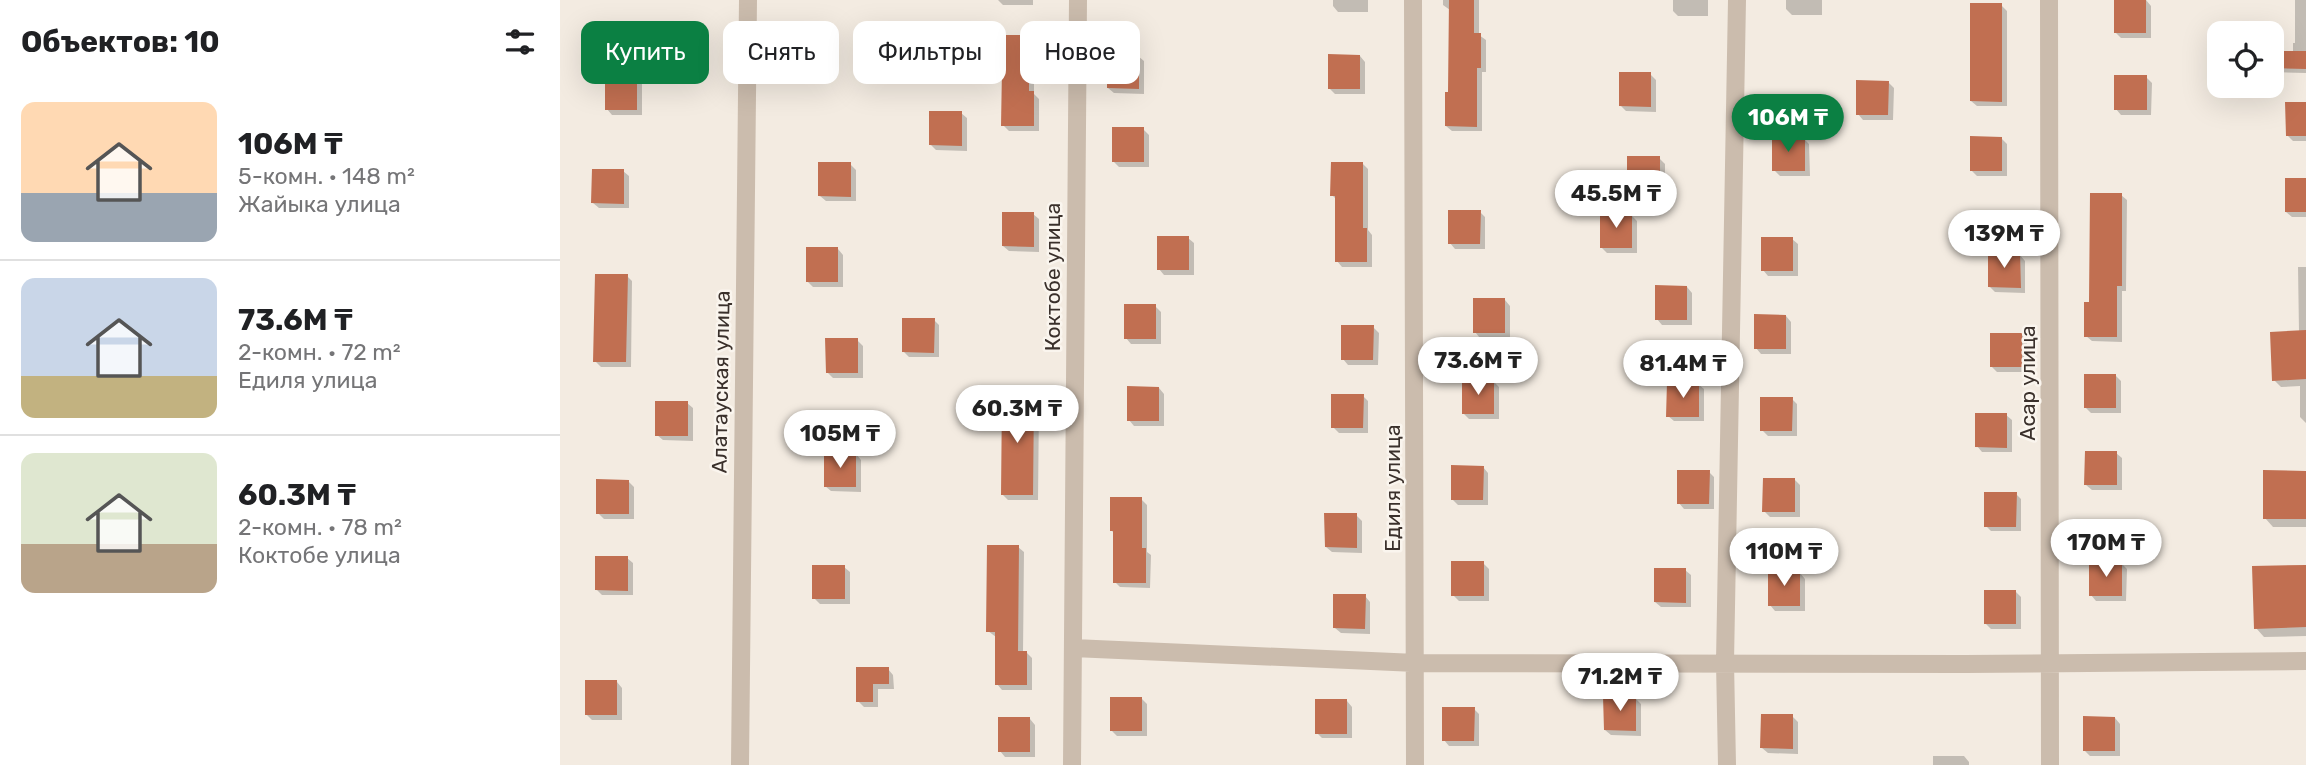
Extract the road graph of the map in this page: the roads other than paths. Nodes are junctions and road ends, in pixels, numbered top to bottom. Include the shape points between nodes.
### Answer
1 (748, 0) edge
2 (1079, 0) edge
3 (1413, 0) edge
4 (1737, 0) edge
5 (2049, 0) edge
6 (1073, 648) junction
7 (2306, 661) edge
8 (1725, 662) junction
9 (2052, 662) junction
10 (1416, 663) junction
11 (740, 765) edge
12 (1072, 765) edge
13 (1415, 765) edge
14 (1727, 765) edge
15 (2050, 765) edge

1 - 11 street, Алатауская улица
2 - 6 street, Коктобе улица
3 - 10 street, Едиля улица
4 - 8 street
5 - 9 street, Асар улица
6 - 10 street
6 - 12 street, Коктобе улица
7 - 9 street
8 - 9 street
8 - 10 street
8 - 14 street
9 - 15 street, Асар улица
10 - 13 street, Едиля улица

